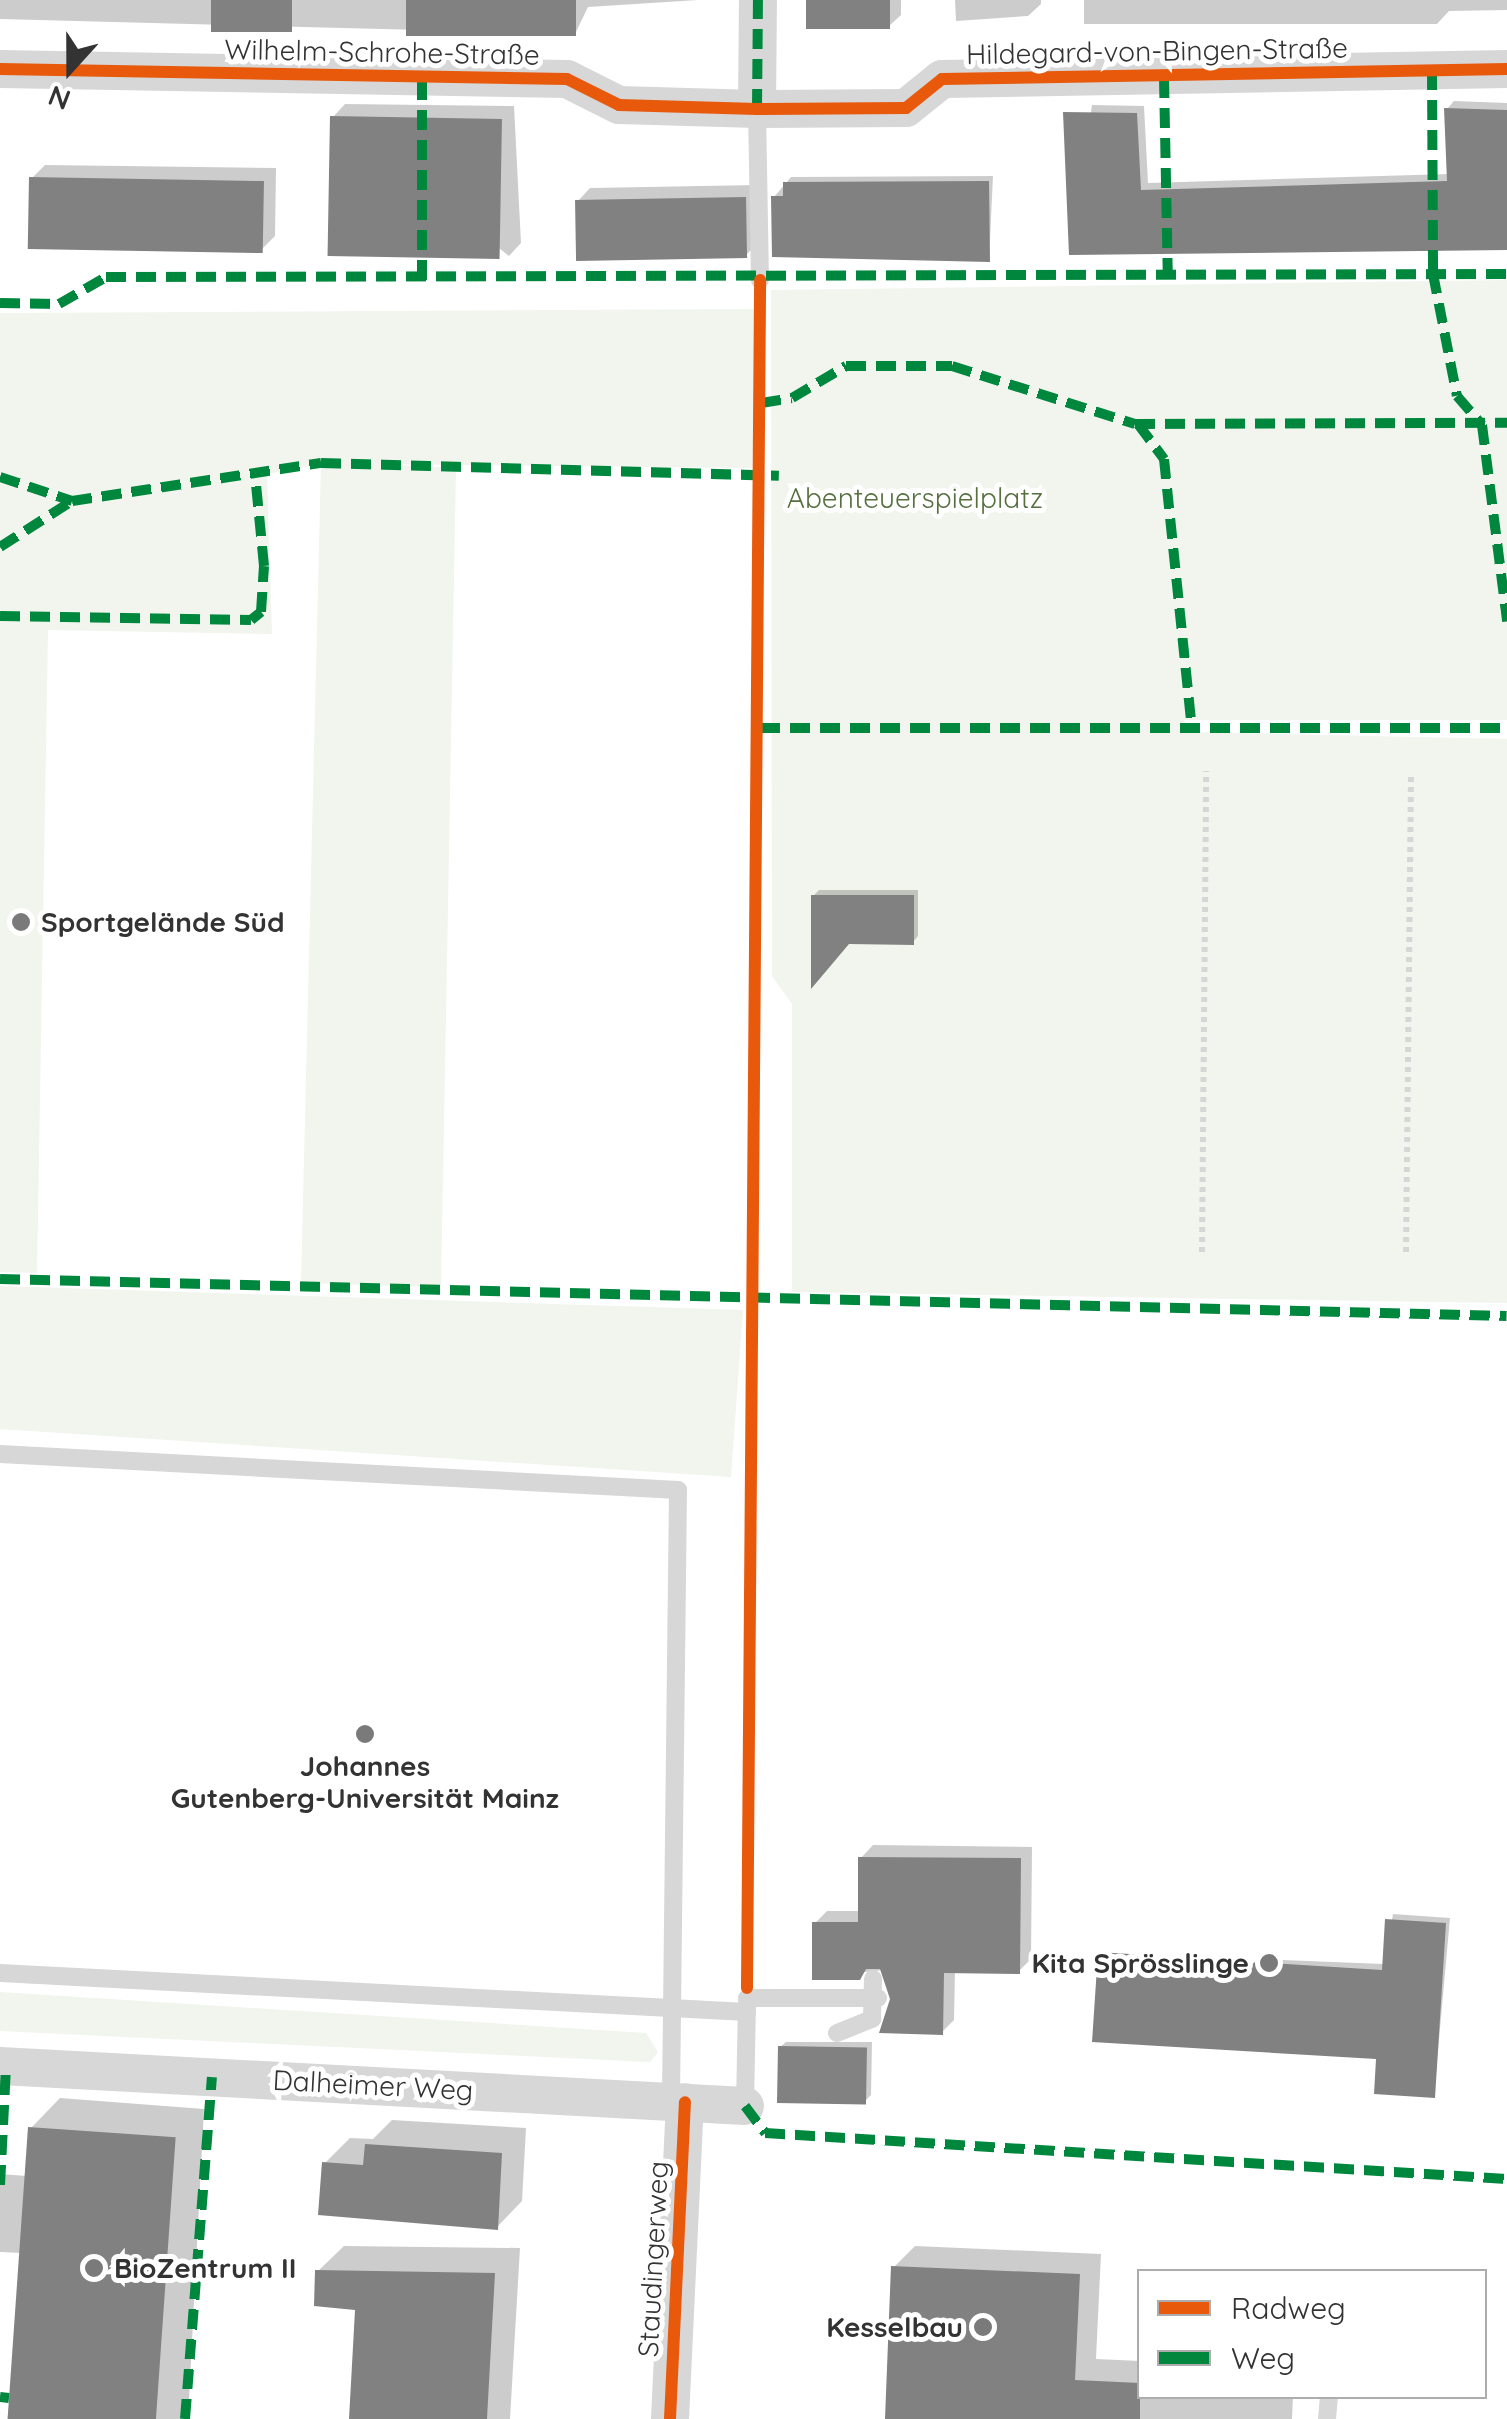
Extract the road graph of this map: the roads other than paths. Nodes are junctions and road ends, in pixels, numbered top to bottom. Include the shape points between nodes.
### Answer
1 (758, 0) edge
2 (1507, 68) edge
3 (0, 69) edge
4 (757, 109) junction
5 (760, 280) dead end
6 (0, 1454) edge
7 (0, 1974) edge
8 (747, 2000) junction
9 (674, 2011) junction
10 (837, 2033) dead end
11 (0, 2066) edge
12 (678, 2101) junction
13 (745, 2106) joint
14 (670, 2419) edge

1 - 4 street
2 - 4 street, Hildegard-von-Bingen-Straße via 942,79 906,108
3 - 4 street, Wilhelm-Schrohe-Straße via 567,79 618,105
4 - 5 lane
6 - 9 lane via 678,1490
7 - 9 lane
8 - 9 lane
8 - 10 lane via 875,1991 872,2019
8 - 13 lane
9 - 12 lane
11 - 12 street, Dalheimer Weg
12 - 13 street, Dalheimer Weg
12 - 14 street, Staudingerweg via 682,2170

